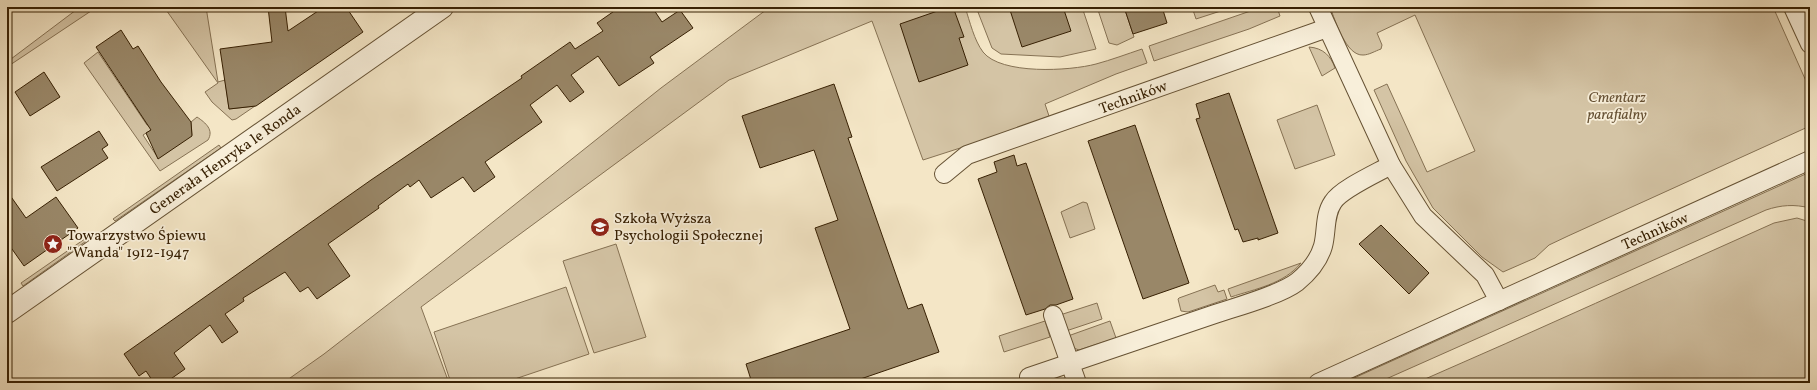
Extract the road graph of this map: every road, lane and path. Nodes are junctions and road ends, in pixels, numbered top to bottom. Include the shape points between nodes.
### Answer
1 (442, 7) edge
2 (1318, 7) edge
3 (1793, 7) edge
4 (1328, 28) junction
5 (1810, 44) edge
6 (1810, 160) edge
7 (1391, 165) junction
8 (944, 174) dead end
9 (1499, 301) junction
10 (7, 312) edge
11 (1053, 315) dead end
12 (1070, 363) junction
13 (1029, 377) dead end
14 (1077, 383) edge
15 (1318, 383) edge

1 - 10 street, Generała Henryka le Ronda
2 - 4 street
3 - 5 street
4 - 7 street
4 - 8 street, Techników via 967,155
6 - 9 street, Techników
7 - 9 street via 1424,216 1485,275
7 - 12 street via 1334,200 1329,210 1323,246 1309,271 1296,283 1232,308
9 - 15 street, Techników
11 - 12 street
12 - 13 street
12 - 14 street

